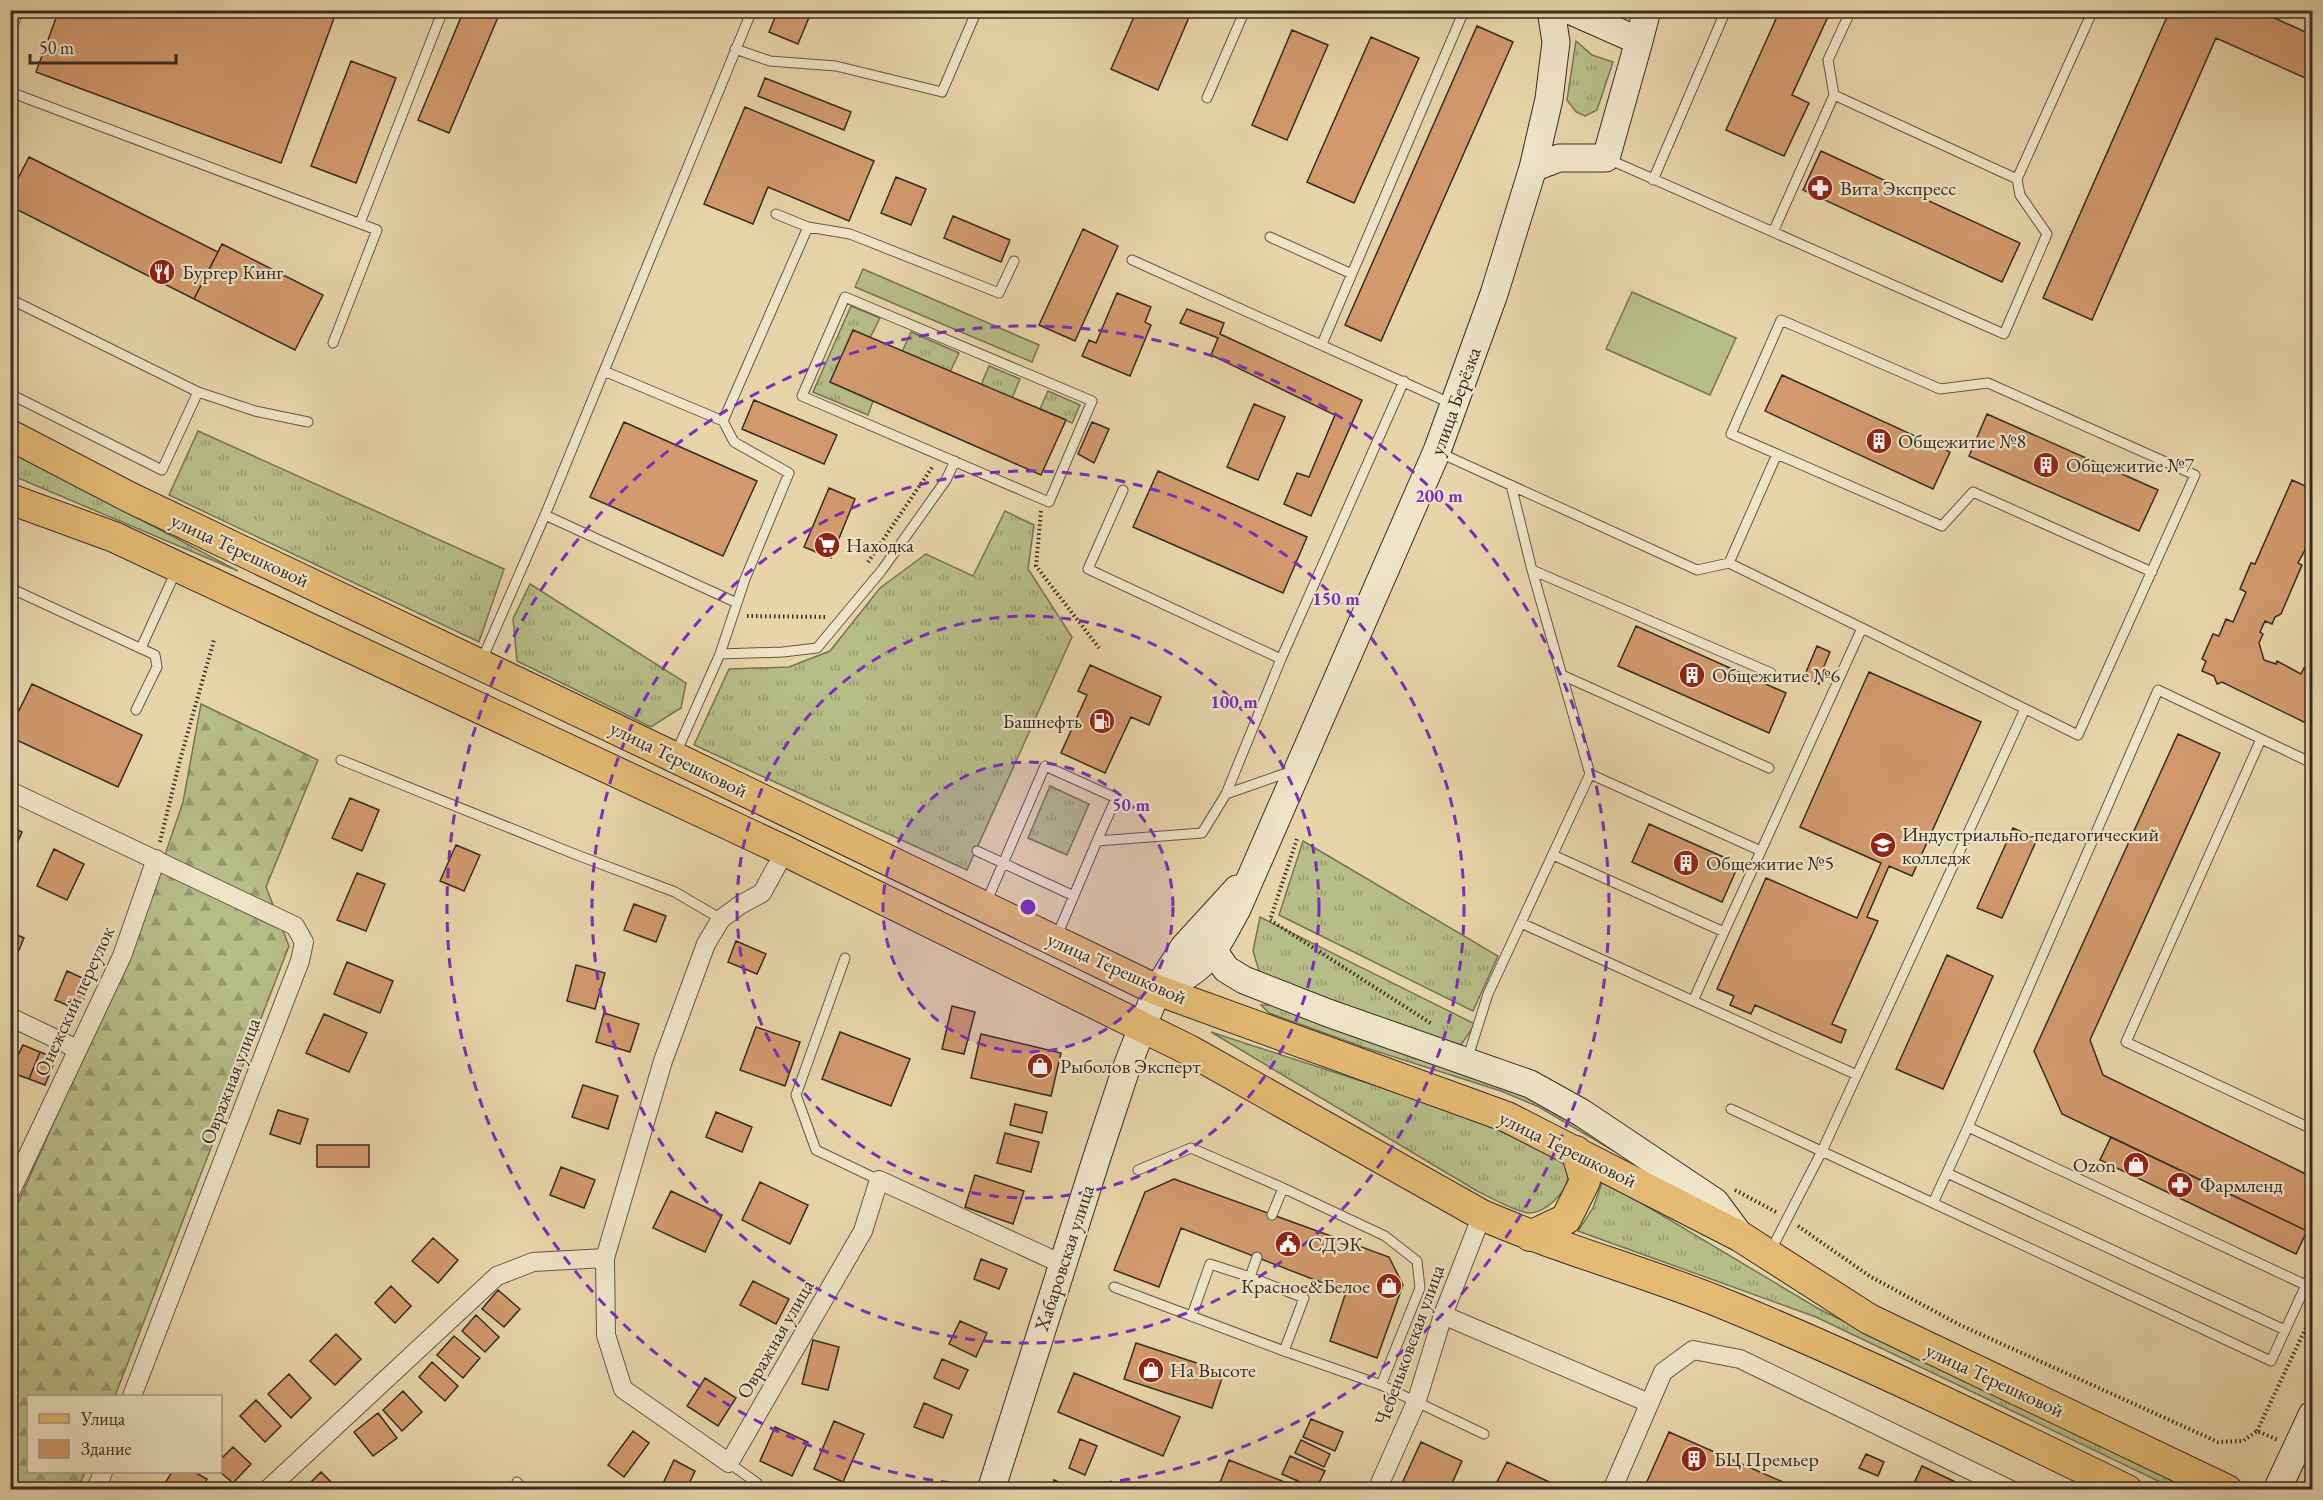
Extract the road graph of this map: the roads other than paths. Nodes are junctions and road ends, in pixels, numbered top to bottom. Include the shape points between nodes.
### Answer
1 (19, 10) edge
2 (443, 10) edge
3 (752, 10) edge
4 (978, 10) edge
5 (1245, 10) edge
6 (1551, 10) edge
7 (1569, 10) edge
8 (1647, 10) edge
9 (1726, 10) edge
10 (1851, 10) edge
11 (2093, 10) edge
12 (1463, 13) dead end
13 (10, 33) edge
14 (1639, 41) junction
15 (735, 49) junction
16 (10, 92) edge
17 (1834, 95) junction
18 (1207, 98) dead end
19 (1606, 158) junction
20 (1533, 168) junction
21 (2017, 179) junction
22 (1653, 180) junction
23 (776, 213) dead end
24 (360, 223) junction
25 (808, 227) junction
26 (1774, 230) junction
27 (1270, 237) dead end
28 (1132, 260) dead end
29 (1014, 261) dead end
30 (1352, 274) junction
31 (10, 299) edge
32 (333, 343) dead end
33 (1322, 345) junction
34 (604, 371) junction
35 (1404, 381) junction
36 (198, 392) junction
37 (10, 394) edge
38 (1455, 406) junction
39 (723, 421) junction
40 (308, 422) dead end
41 (10, 435) edge
42 (1437, 451) junction
43 (1777, 454) junction
44 (956, 461) junction
45 (1511, 485) junction
46 (1123, 490) dead end
47 (10, 499) edge
48 (544, 515) junction
49 (1729, 563) junction
50 (177, 567) junction
51 (1532, 570) junction
52 (2152, 572) junction
53 (10, 588) edge
54 (737, 603) junction
55 (1862, 628) junction
56 (141, 648) junction
57 (720, 654) junction
58 (1281, 659) junction
59 (480, 664) junction
60 (1771, 673) dead end
61 (1562, 675) junction
62 (2025, 709) junction
63 (136, 710) dead end
64 (2261, 739) junction
65 (674, 757) junction
66 (341, 760) dead end
67 (2313, 763) edge
68 (1769, 768) dead end
69 (1298, 769) junction
70 (1590, 774) junction
71 (10, 791) edge
72 (1226, 794) junction
73 (1097, 841) junction
74 (785, 851) junction
75 (977, 851) dead end
76 (1761, 851) junction
77 (1553, 855) junction
78 (156, 859) junction
79 (1004, 864) junction
80 (1253, 873) junction
81 (1074, 896) junction
82 (984, 906) junction
83 (721, 920) junction
84 (1521, 923) junction
85 (1724, 932) junction
86 (1055, 941) junction
87 (1213, 950) junction
88 (845, 958) dead end
89 (1157, 990) junction
90 (1693, 1001) junction
91 (10, 1017) edge
92 (1142, 1028) junction
93 (77, 1049) junction
94 (1467, 1060) junction
95 (1857, 1075) junction
96 (1731, 1109) dead end
97 (1968, 1128) junction
98 (2313, 1129) edge
99 (1576, 1150) junction
100 (1822, 1151) junction
101 (1138, 1170) dead end
102 (1947, 1173) junction
103 (879, 1180) junction
104 (1283, 1188) junction
105 (10, 1193) edge
106 (1933, 1203) junction
107 (1272, 1215) dead end
108 (1482, 1215) junction
109 (1530, 1236) junction
110 (1741, 1237) junction
111 (1769, 1255) junction
112 (1257, 1257) dead end
113 (605, 1258) junction
114 (1062, 1264) junction
115 (2313, 1272) edge
116 (1250, 1277) junction
117 (1114, 1287) dead end
118 (2309, 1287) edge
119 (1192, 1315) junction
120 (1443, 1316) junction
121 (2285, 1330) junction
122 (1284, 1351) junction
123 (1381, 1385) junction
124 (132, 1395) edge
125 (1417, 1400) junction
126 (1648, 1404) junction
127 (2313, 1414) edge
128 (1484, 1434) dead end
129 (729, 1463) junction
130 (103, 1473) edge
131 (517, 1482) dead end
132 (757, 1482) dead end
133 (96, 1490) edge
134 (267, 1490) edge
135 (524, 1490) edge
136 (991, 1490) edge
137 (1377, 1490) edge
138 (1612, 1490) edge
139 (2011, 1490) edge
140 (2127, 1490) edge
141 (2227, 1490) edge
142 (2277, 1490) edge

1 - 13 lane
2 - 24 lane
3 - 15 lane
4 - 15 lane via 942,92 836,66 770,62
5 - 18 lane
6 - 20 main road, улица Берёзка via 1556,42 1554,70
7 - 14 main road
8 - 14 main road
9 - 22 lane
10 - 17 lane via 1828,60
11 - 21 lane
12 - 30 lane
14 - 19 main road
15 - 34 lane
16 - 24 lane
17 - 21 lane
17 - 26 lane
19 - 20 main road via 1559,158
19 - 22 lane
20 - 38 main road, улица Берёзка
21 - 26 lane via 2020,195 2047,234 2004,334
22 - 26 lane
23 - 25 lane
24 - 32 lane via 377,230
25 - 29 lane via 850,234 999,293
25 - 39 lane
27 - 30 lane
28 - 33 lane
30 - 33 lane
31 - 36 lane
33 - 35 lane
34 - 39 lane
34 - 48 lane
35 - 38 lane
35 - 58 lane
36 - 37 lane via 162,470
36 - 40 lane via 255,411
38 - 42 main road, улица Берёзка
39 - 54 lane via 734,442 789,473
41 - 59 main road, улица Терешковой via 131,498
42 - 45 lane
42 - 69 main road, улица Берёзка
43 - 49 lane
43 - 52 lane via 1942,526 1973,492
43 - 52 lane via 1731,434 1781,320 1940,389 1988,383 2195,475
44 - 44 lane via 802,396 845,297 1092,401 1049,502
44 - 57 lane via 882,570 817,648
45 - 49 lane via 1698,570
45 - 51 lane
46 - 58 lane via 1088,569
47 - 50 main road, улица Терешковой via 114,537
48 - 54 lane
48 - 59 lane
49 - 55 lane
50 - 56 lane
50 - 74 main road, улица Терешковой
51 - 60 lane
51 - 61 lane
52 - 62 lane via 2078,735
53 - 56 lane
54 - 57 lane
55 - 62 lane
55 - 76 lane
56 - 63 lane via 155,655 157,667
57 - 65 lane
58 - 72 lane
59 - 65 main road, улица Терешковой
61 - 68 lane
61 - 70 lane
62 - 95 lane
64 - 67 lane
64 - 97 lane via 2158,690
64 - 98 lane via 2126,1042
65 - 82 main road, улица Терешковой
66 - 83 lane via 675,892
69 - 72 lane
69 - 80 main road, улица Берёзка
70 - 76 lane
70 - 77 lane
71 - 78 street
72 - 73 lane via 1202,833
73 - 79 lane via 1116,798 1045,766
73 - 81 lane
74 - 83 street via 762,893
74 - 92 main road, улица Терешковой
75 - 79 lane
76 - 85 lane
77 - 84 lane
77 - 85 lane
78 - 93 street, Онежский переулок via 122,956
78 - 124 street, Овражная улица via 295,926 304,942
79 - 81 lane
79 - 82 lane
80 - 87 main road, улица Берёзка via 1238,909
80 - 89 main road, улица Берёзка via 1184,946
81 - 86 lane
82 - 86 main road, улица Терешковой
83 - 113 street via 706,944 663,1061
84 - 90 lane
84 - 94 lane via 1488,994
85 - 90 lane
86 - 89 main road, улица Терешковой
87 - 89 main road, улица Берёзка via 1201,966 1182,980
87 - 94 main road via 1226,969 1244,980
88 - 103 lane via 796,1095 816,1150
89 - 92 main road, улица Берёзка
89 - 99 main road, улица Терешковой via 1507,1117
90 - 95 lane
91 - 93 street
92 - 108 main road, улица Терешковой via 1209,1061
92 - 114 main road, Хабаровская улица
93 - 105 street, Онежский переулок
94 - 110 main road via 1530,1084 1582,1113 1715,1202
95 - 100 lane
96 - 100 lane
97 - 102 lane
97 - 118 lane
99 - 109 main road via 1584,1181 1566,1219
99 - 110 main road, улица Терешковой
100 - 106 lane
100 - 111 lane
101 - 104 lane via 1191,1148
102 - 106 lane
102 - 121 lane
103 - 114 street
103 - 129 street, Овражная улица via 863,1231
104 - 107 lane
104 - 123 lane via 1385,1236 1417,1261 1420,1288
106 - 121 lane via 2271,1361
108 - 109 main road, улица Терешковой
108 - 120 street, Чебеньковская улица
109 - 140 main road, улица Терешковой via 1710,1298 1903,1381
110 - 111 main road, улица Терешковой
111 - 141 main road, улица Терешковой via 1869,1319
112 - 116 lane
113 - 129 street via 606,1335 623,1389
113 - 134 street via 533,1262 498,1276
114 - 136 main road, Хабаровская улица
115 - 118 lane
116 - 119 lane via 1210,1264
116 - 122 lane via 1304,1298
117 - 119 lane
118 - 121 lane
119 - 122 lane
120 - 125 street, Чебеньковская улица
120 - 126 street
122 - 123 lane
123 - 125 lane
125 - 128 lane
125 - 137 street, Чебеньковская улица
126 - 138 street
126 - 139 street via 1663,1372 1693,1350 1740,1359
127 - 142 main road
129 - 132 lane
130 - 133 street
131 - 135 lane

